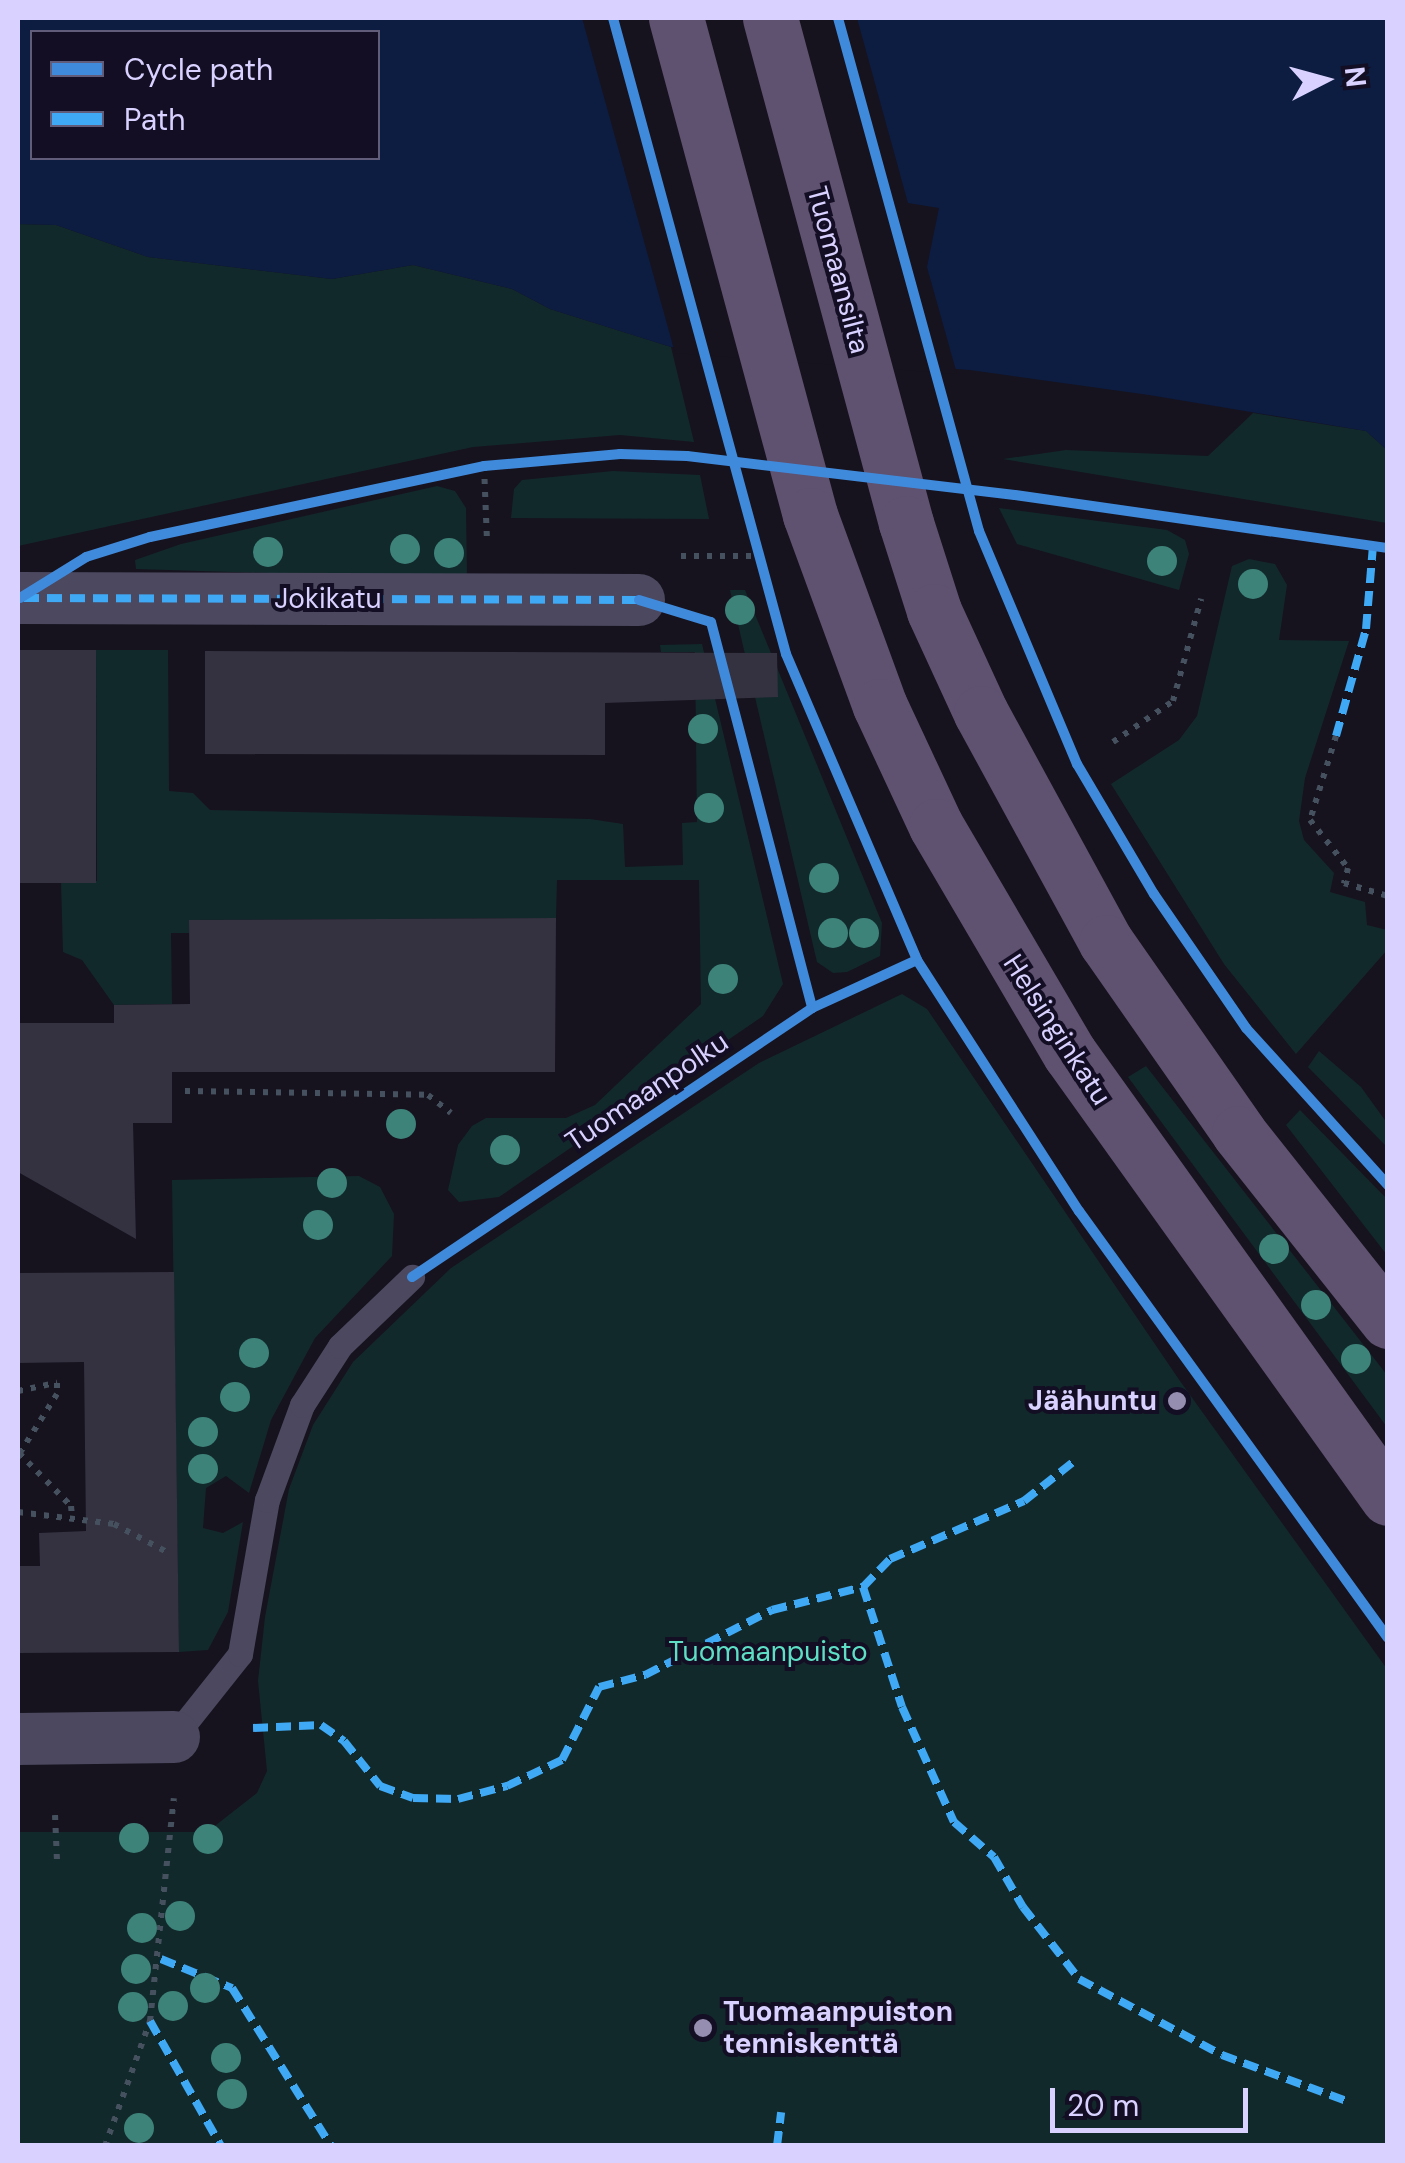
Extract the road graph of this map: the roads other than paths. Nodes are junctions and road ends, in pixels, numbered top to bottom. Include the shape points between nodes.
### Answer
1 (676, 18) edge
2 (770, 18) edge
3 (18, 598) edge
4 (638, 600) dead end
5 (412, 1277) dead end
6 (1388, 1321) edge
7 (1388, 1498) edge
8 (174, 1737) joint
9 (18, 1739) edge

1 - 7 main road, Helsinginkatu via 810,515 880,706 994,932 1139,1156
2 - 6 main road, Tuomaansilta via 906,524 934,611 980,712 1106,942 1238,1133
3 - 4 street, Jokikatu
5 - 8 lane via 340,1346 302,1405 267,1500 240,1654
8 - 9 street

